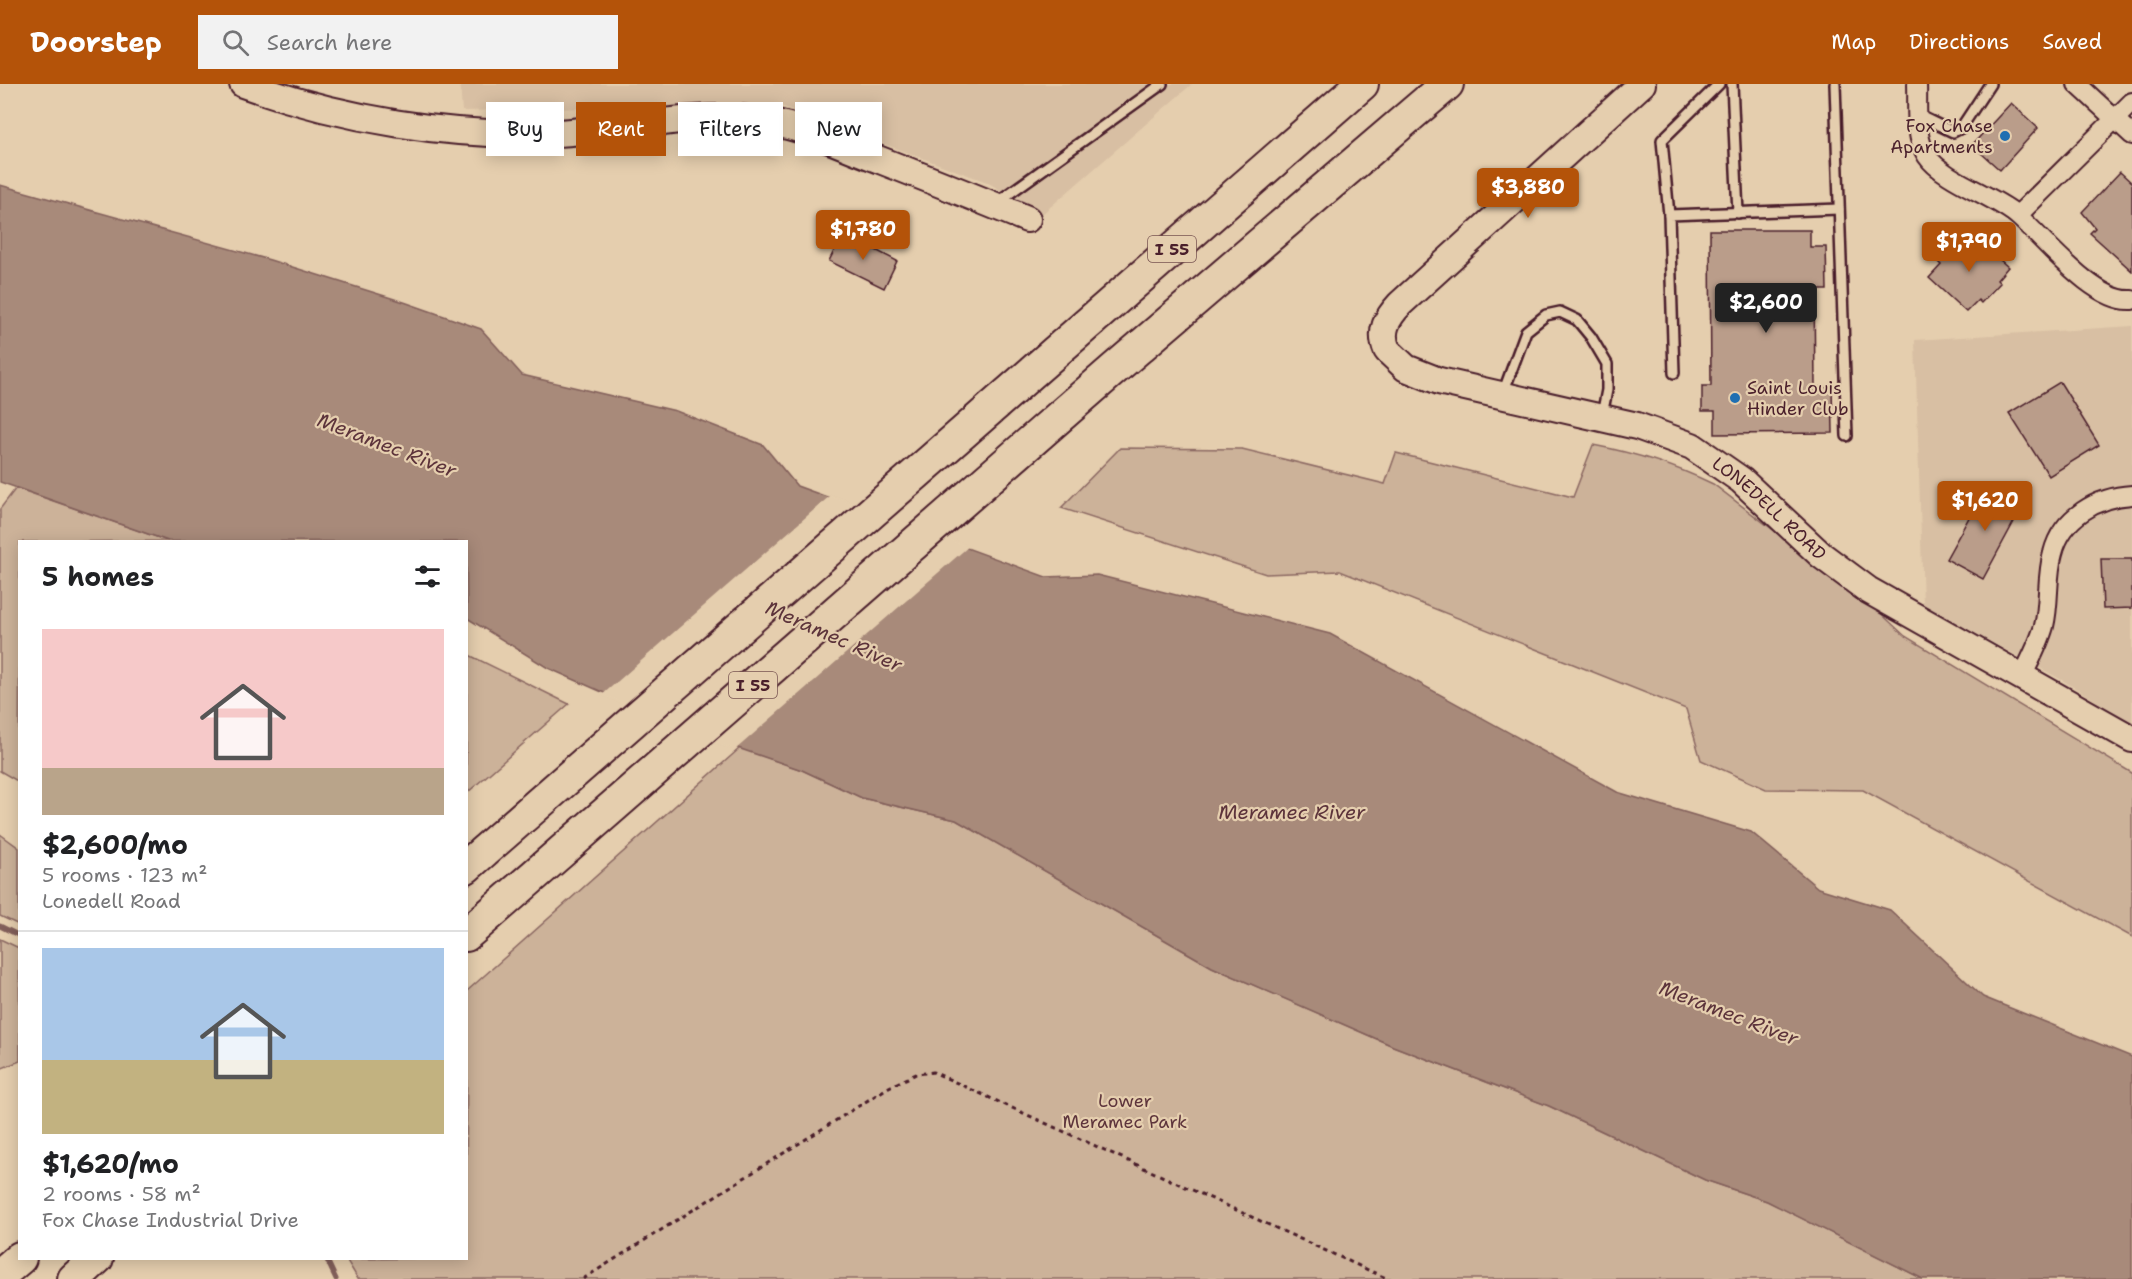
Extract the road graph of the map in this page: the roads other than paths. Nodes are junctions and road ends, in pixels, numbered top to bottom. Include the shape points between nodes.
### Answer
1 (243, 84) edge
2 (1162, 84) edge
3 (1362, 84) edge
4 (1447, 84) edge
5 (1642, 84) edge
6 (1719, 84) edge
7 (1732, 84) edge
8 (1835, 84) edge
9 (1917, 84) edge
10 (1990, 84) edge
11 (2077, 84) edge
12 (2132, 102) edge
13 (1918, 115) junction
14 (2115, 119) junction
15 (2132, 135) edge
16 (988, 203) junction
17 (1839, 209) junction
18 (1738, 213) junction
19 (1669, 215) junction
20 (2018, 215) junction
21 (1027, 219) dead end
22 (2132, 300) edge
23 (1674, 373) dead end
24 (1502, 395) junction
25 (1602, 417) junction
26 (1847, 436) dead end
27 (2132, 495) edge
28 (2022, 677) junction
29 (2132, 739) edge
30 (468, 865) edge
31 (468, 933) edge
32 (18, 1260) edge
33 (95, 1260) edge
34 (0, 1275) edge
35 (74, 1279) edge

1 - 16 street via 358,115 493,133 577,132 730,118 760,120 818,136
2 - 16 lane via 1003,198
3 - 30 highway, I 55
4 - 31 highway, I 55
5 - 24 street, LONEDELL ROAD via 1386,321 1384,343 1392,357 1414,372
6 - 19 lane via 1662,140
7 - 18 lane
8 - 17 lane
9 - 13 street
10 - 13 lane via 1961,128 1953,132
11 - 14 street
12 - 14 street
13 - 20 street via 1919,142 1928,158
14 - 15 street
14 - 20 street
16 - 21 street
17 - 18 lane
17 - 26 lane
18 - 19 lane
19 - 23 lane
20 - 22 street via 2054,252 2099,289 2113,297
24 - 25 street, LONEDELL ROAD
24 - 25 lane via 1526,331 1546,315 1560,312 1577,320 1607,364
25 - 28 street, LONEDELL ROAD via 1654,431 1701,451 1741,480 1844,574
27 - 28 street via 2100,501 2085,509 2060,536 2051,561 2044,626
28 - 29 street, LONEDELL ROAD
32 - 34 highway
33 - 35 highway

